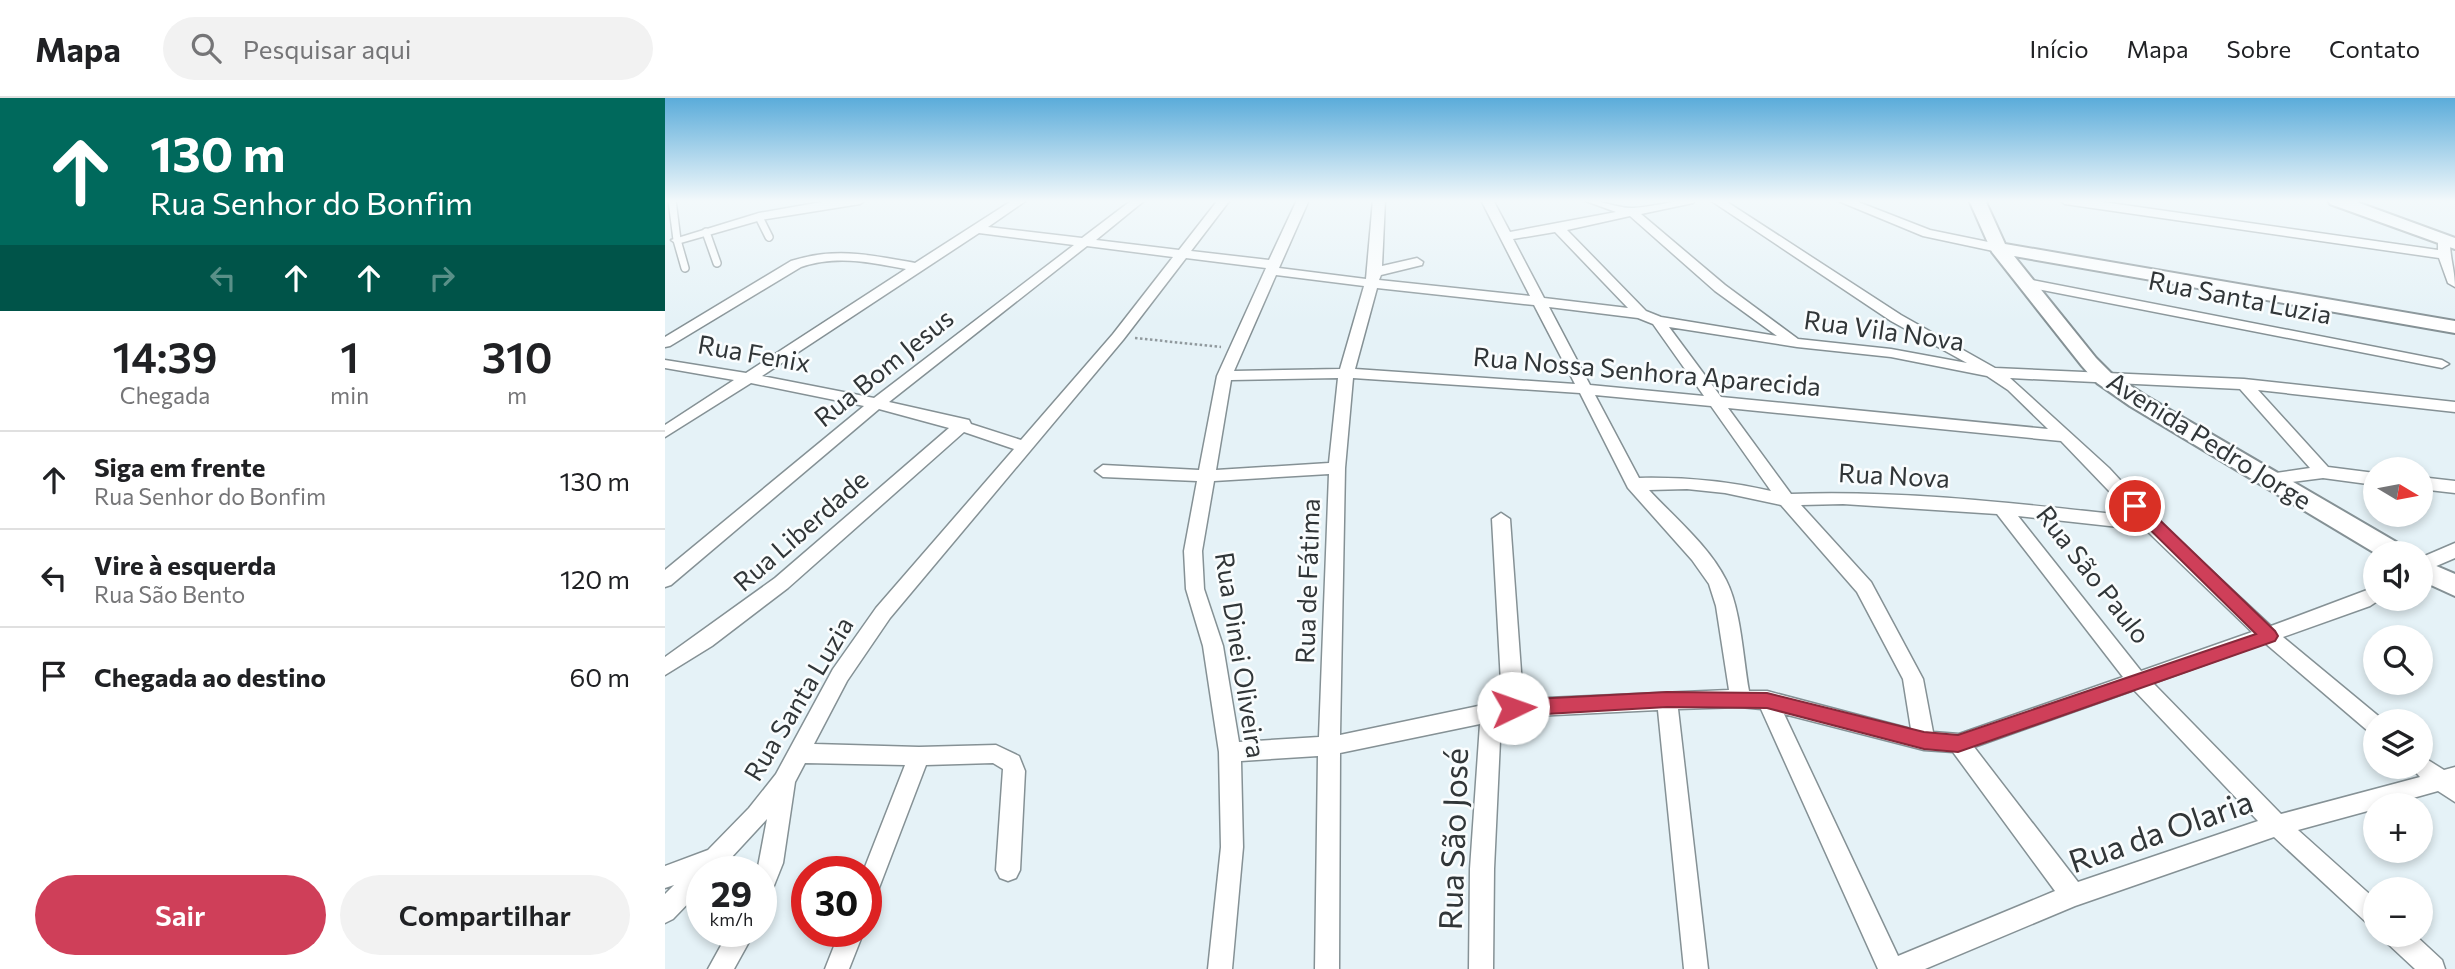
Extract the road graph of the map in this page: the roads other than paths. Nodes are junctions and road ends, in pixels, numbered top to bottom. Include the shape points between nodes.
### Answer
1 (677, 240) edge
2 (709, 241) edge
3 (957, 241) edge
4 (1065, 241) edge
5 (1086, 241) edge
6 (1192, 241) edge
7 (1286, 241) edge
8 (1376, 241) edge
9 (1508, 241) edge
10 (1569, 241) edge
11 (1665, 241) edge
12 (1778, 241) edge
13 (1963, 241) edge
14 (1995, 241) edge
15 (2403, 241) edge
16 (1083, 243) junction
17 (2448, 246) edge
18 (1998, 248) junction
19 (1181, 255) junction
20 (1417, 262) dead end
21 (717, 263) dead end
22 (915, 267) junction
23 (685, 268) dead end
24 (1274, 268) junction
25 (1373, 278) junction
26 (2027, 282) junction
27 (2455, 283) edge
28 (1539, 301) junction
29 (1641, 314) junction
30 (1658, 321) junction
31 (2455, 327) edge
32 (665, 343) edge
33 (1797, 343) junction
34 (2442, 363) dead end
35 (665, 364) edge
36 (1346, 373) junction
37 (1993, 373) junction
38 (1224, 376) junction
39 (746, 377) junction
40 (2104, 378) junction
41 (2244, 384) junction
42 (1585, 389) junction
43 (1712, 400) junction
44 (876, 404) junction
45 (2455, 407) edge
46 (963, 424) junction
47 (665, 432) edge
48 (2064, 436) junction
49 (1023, 446) junction
50 (1337, 468) junction
51 (1103, 471) dead end
52 (2323, 472) junction
53 (1205, 476) junction
54 (2363, 477) edge
55 (2268, 479) junction
56 (1634, 484) junction
57 (2433, 484) edge
58 (2455, 487) edge
59 (1786, 499) junction
60 (2003, 508) junction
61 (1501, 519) dead end
62 (2151, 524) junction
63 (2374, 541) edge
64 (2455, 550) edge
65 (2433, 561) edge
66 (2433, 574) edge
67 (665, 580) edge
68 (2455, 586) edge
69 (2363, 601) edge
70 (2269, 636) junction
71 (665, 667) edge
72 (2138, 681) junction
73 (1740, 698) junction
74 (1667, 699) junction
75 (1767, 700) junction
76 (1502, 709) junction
77 (2363, 715) edge
78 (1924, 741) junction
79 (1958, 743) junction
80 (1329, 746) junction
81 (1230, 751) junction
82 (799, 753) junction
83 (919, 756) junction
84 (2433, 772) edge
85 (784, 781) junction
86 (2451, 784) edge
87 (2277, 825) junction
88 (715, 856) edge
89 (773, 856) edge
90 (880, 856) edge
91 (686, 869) edge
92 (1008, 870) dead end
93 (665, 877) edge
94 (686, 888) edge
95 (2073, 895) junction
96 (2363, 904) edge
97 (665, 911) edge
98 (733, 947) edge
99 (846, 947) edge
100 (2410, 947) edge
101 (720, 969) edge
102 (837, 969) edge
103 (1220, 969) edge
104 (1327, 969) edge
105 (1481, 969) edge
106 (1696, 969) edge
107 (1893, 969) edge
108 (2433, 969) edge

1 - 23 lane
2 - 21 lane
3 - 22 street
4 - 16 street
5 - 16 street, Rua Bom Jesus
6 - 19 street, Rua Santa Luzia
7 - 24 street, Rua Dinei Oliveira
8 - 25 street, Rua de Fátima
9 - 28 street
10 - 29 street
11 - 33 street via 1720,288
12 - 37 street via 1896,318
13 - 18 street
14 - 18 street, Avenida Pedro Jorge
15 - 17 street
16 - 19 street
16 - 44 street, Rua Bom Jesus
17 - 27 street
18 - 26 street, Avenida Pedro Jorge
18 - 31 street
19 - 24 street
19 - 49 street, Rua Santa Luzia via 1118,337
20 - 25 street
22 - 32 street via 844,254 813,257
22 - 39 street
24 - 25 street
24 - 38 street, Rua Dinei Oliveira
25 - 28 street
25 - 36 street, Rua de Fátima
26 - 34 street, Rua Santa Luzia
26 - 40 street, Avenida Pedro Jorge
28 - 29 street
28 - 42 street
29 - 30 street, Rua Vila Nova
30 - 33 street, Rua Vila Nova
30 - 43 street
33 - 37 street, Rua Vila Nova
35 - 39 street, Rua Fenix
36 - 38 street, Rua Nossa Senhora Aparecida
36 - 42 street, Rua Nossa Senhora Aparecida
36 - 50 street, Rua de Fátima
37 - 40 street, Rua Vila Nova
37 - 48 street
38 - 53 street, Rua Dinei Oliveira
39 - 44 street, Rua Fenix
39 - 47 street
40 - 41 street
40 - 55 street, Avenida Pedro Jorge
41 - 45 street
41 - 52 street, Avenida Pedro Jorge
42 - 43 street, Rua Nossa Senhora Aparecida
42 - 56 street
43 - 48 street, Rua Nossa Senhora Aparecida
43 - 59 street
44 - 46 street, Rua Fenix
44 - 67 street, Rua Bom Jesus
46 - 49 street, Rua Fenix
46 - 71 street, Rua Liberdade via 752,608
48 - 62 street
49 - 82 street, Rua Santa Luzia via 883,613 840,675
50 - 53 street
50 - 80 street, Rua de Fátima
51 - 53 street
52 - 54 street
52 - 55 street
53 - 81 street, Rua Dinei Oliveira via 1193,551 1195,589 1213,646
55 - 63 street, Avenida Pedro Jorge
56 - 59 street, Rua Nova via 1687,483
56 - 73 street via 1719,582
57 - 58 street
59 - 60 street, Rua Nova
59 - 78 street via 1864,587 1913,680
60 - 62 street, Rua Nova
60 - 72 street, Rua São Paulo
61 - 76 street, Rua São José
62 - 70 street
64 - 65 street
66 - 68 street
69 - 70 street
70 - 72 street
70 - 77 street
72 - 79 street
72 - 87 street, Rua São Paulo
73 - 74 street
73 - 75 street
74 - 76 street
74 - 106 street
75 - 78 street
75 - 107 street
76 - 80 street
76 - 105 street, Rua São José via 1482,869
78 - 79 street
79 - 95 street
80 - 81 street
80 - 104 street, Rua de Fátima
81 - 103 street, Rua Dinei Oliveira via 1232,846
82 - 83 street
82 - 85 street, Rua Santa Luzia
83 - 90 street
83 - 92 street via 996,754 1011,763
84 - 86 street
85 - 88 street, Rua Santa Luzia
85 - 89 street
86 - 87 street, Rua da Olaria
87 - 95 street, Rua da Olaria
87 - 96 street, Rua São Paulo
91 - 93 street
94 - 97 street, Rua Santa Luzia
95 - 107 street, Rua da Olaria
98 - 101 street
99 - 102 street
100 - 108 street

